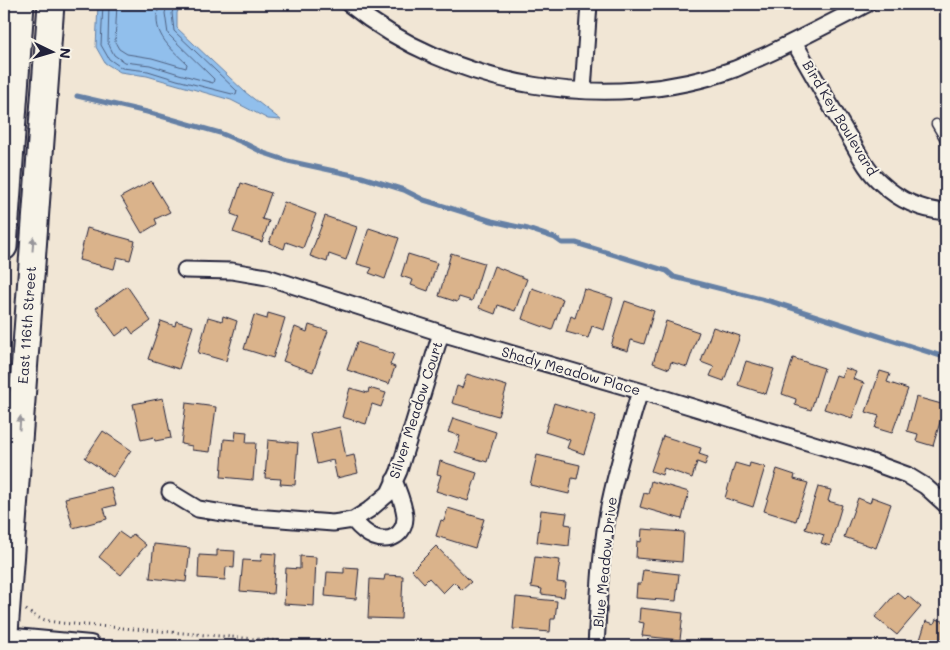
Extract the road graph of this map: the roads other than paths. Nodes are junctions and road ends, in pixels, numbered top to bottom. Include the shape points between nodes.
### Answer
1 (21, 4) edge
2 (51, 4) edge
3 (349, 4) edge
4 (589, 4) edge
5 (867, 4) edge
6 (794, 42) junction
7 (583, 90) junction
8 (936, 124) dead end
9 (946, 141) edge
10 (946, 212) edge
11 (4, 247) edge
12 (185, 270) dead end
13 (441, 333) junction
14 (640, 391) junction
15 (394, 480) junction
16 (170, 492) dead end
17 (946, 505) edge
18 (353, 520) junction
19 (4, 638) edge
20 (4, 646) edge
21 (90, 646) edge
22 (596, 646) edge

1 - 11 main road
19 -> 2 main road, East 116th Street
3 - 7 street via 408,44 450,63 537,87
4 - 7 street
5 - 6 street
6 - 7 street via 735,69 687,82 615,91
6 - 10 street, Bird Key Boulevard via 844,129 880,182 913,205
8 - 9 lane
12 - 13 street, Shady Meadow Place via 232,271 267,277
13 - 14 street, Shady Meadow Place
13 - 15 street, Silver Meadow Court
14 - 17 street, Shady Meadow Place via 907,475
14 - 22 street, Blue Meadow Drive via 610,503 602,557
15 - 18 street, Silver Meadow Court via 389,493
15 - 18 street via 405,517 402,530 396,537 374,537
16 - 18 street, Silver Meadow Court via 198,509 242,516 333,523
19 - 20 main road, East 116th Street
19 - 21 street

